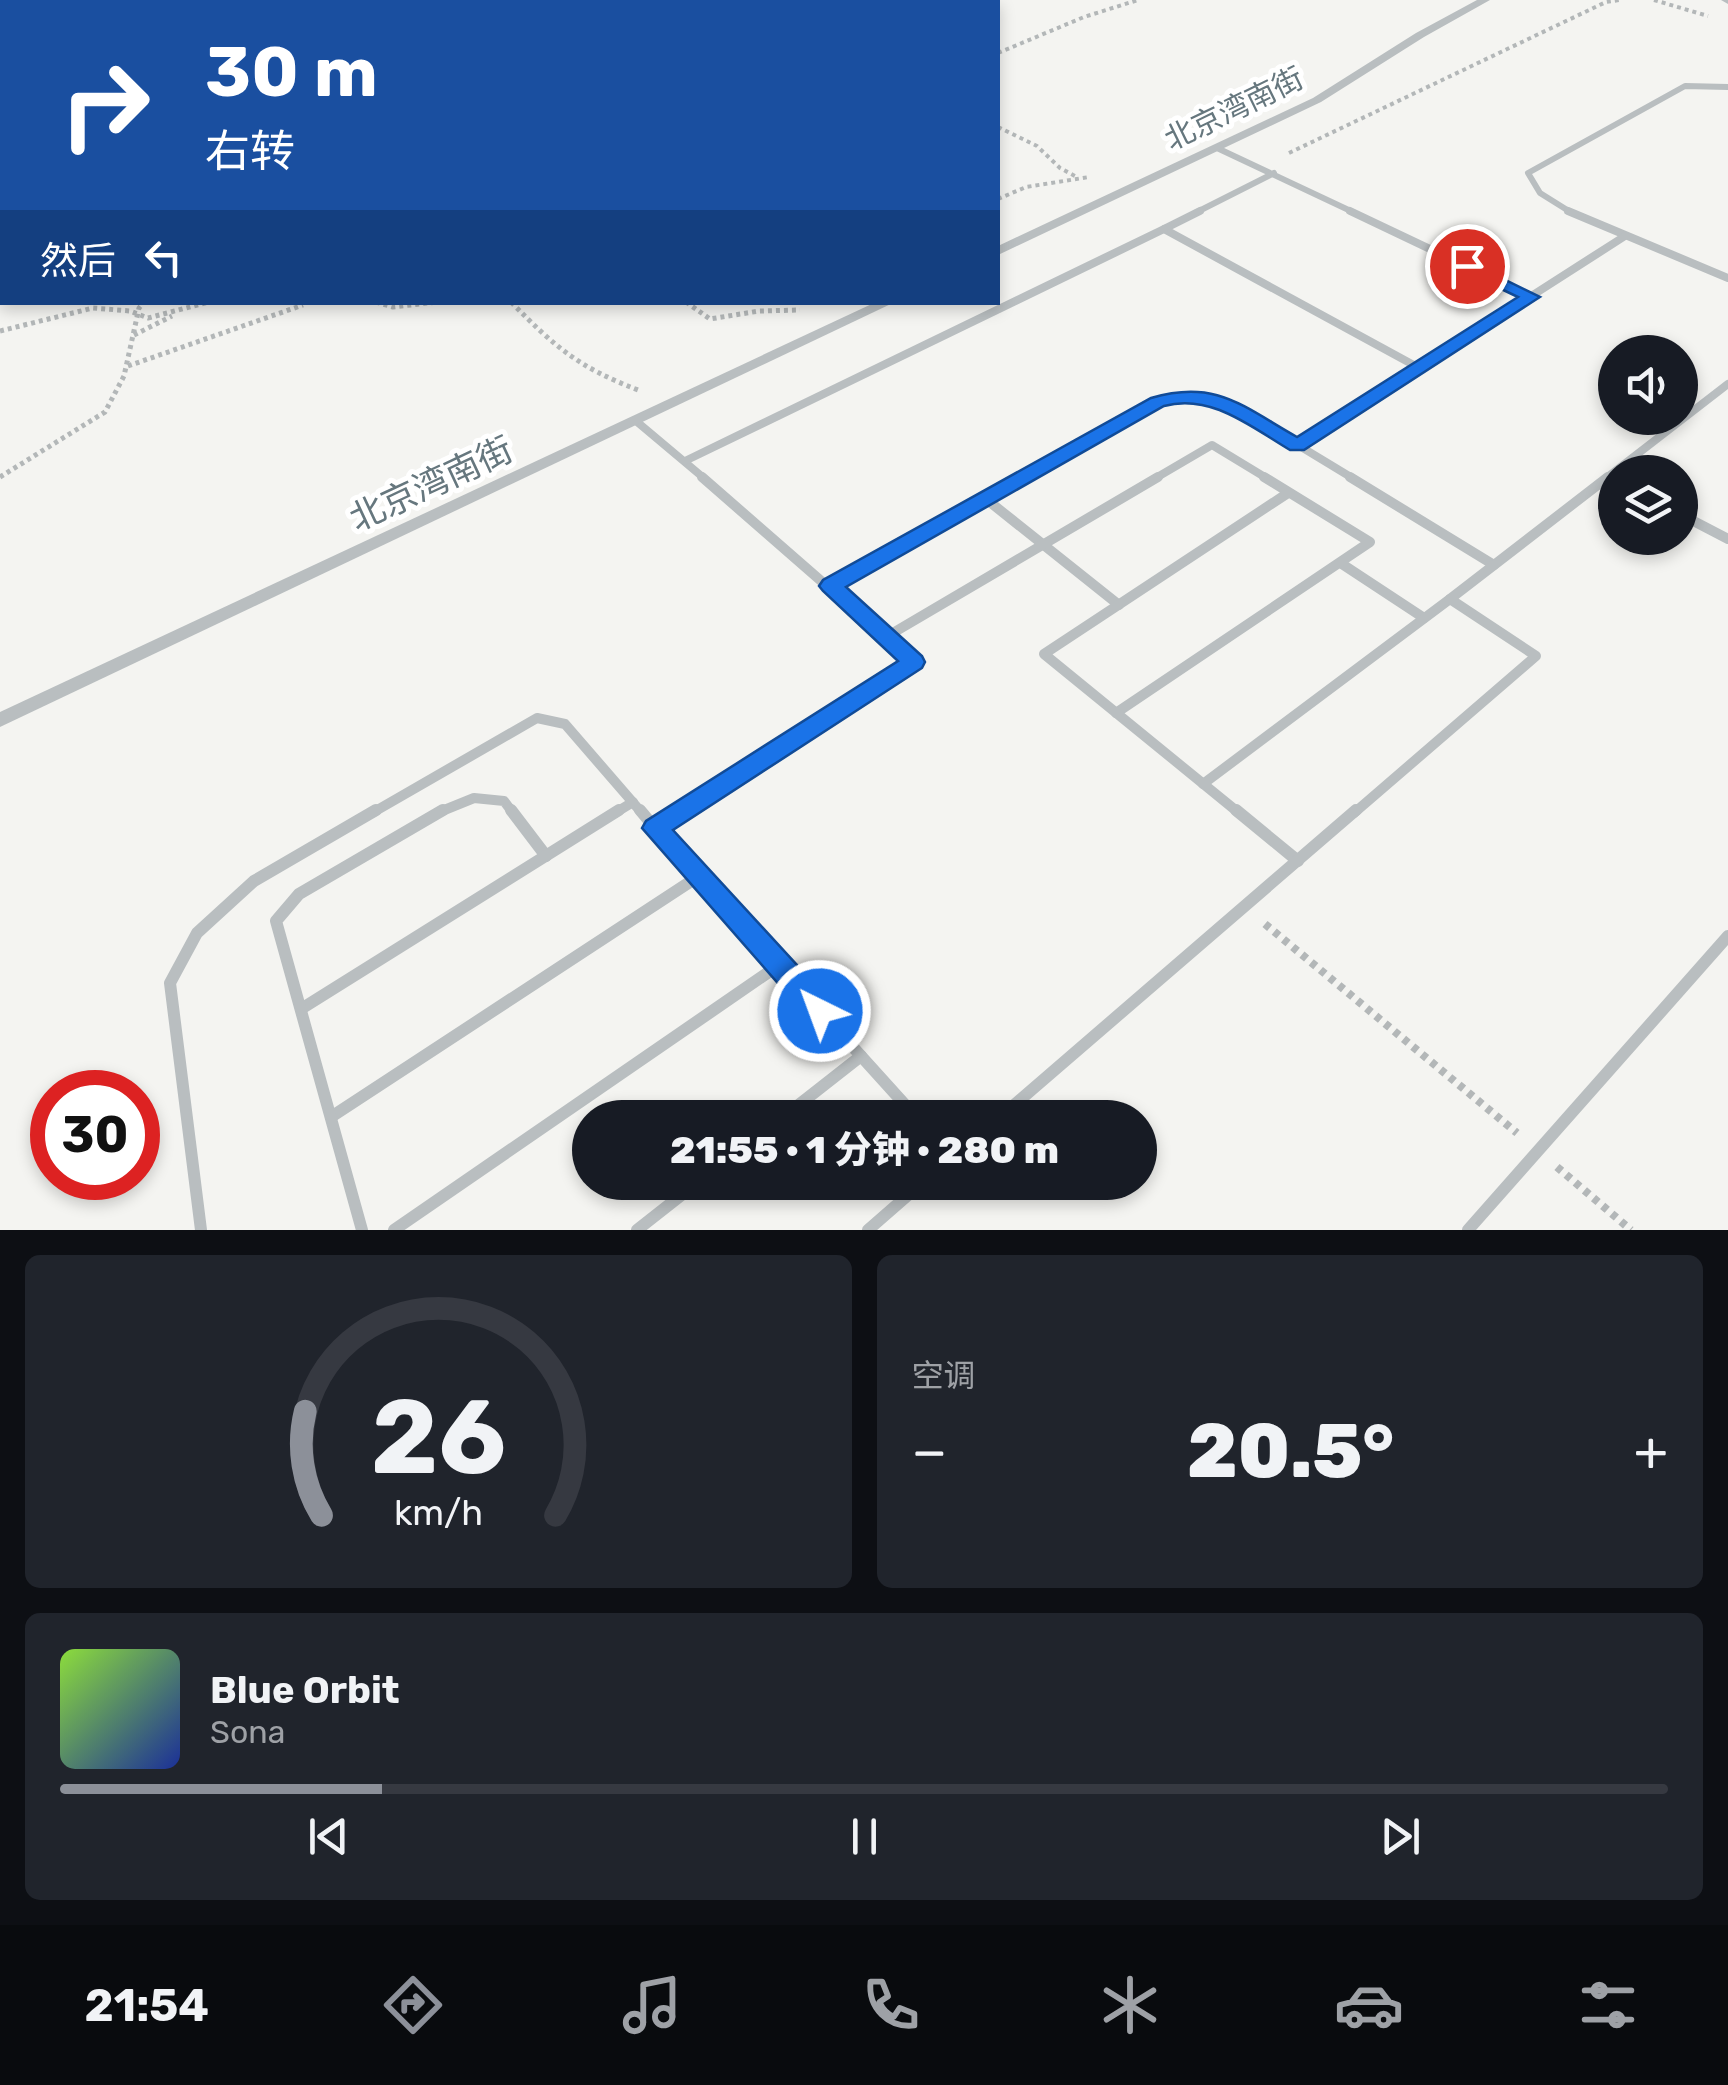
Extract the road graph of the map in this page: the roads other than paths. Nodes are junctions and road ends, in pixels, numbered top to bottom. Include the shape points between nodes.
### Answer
1 (1485, 0) edge
2 (1728, 87) edge
3 (1217, 148) junction
4 (1274, 173) junction
5 (1164, 229) junction
6 (1625, 236) junction
7 (1000, 250) edge
8 (1728, 278) edge
9 (1531, 297) junction
10 (882, 305) edge
11 (1421, 369) junction
12 (1728, 384) edge
13 (636, 421) junction
14 (1297, 446) junction
15 (1639, 455) edge
16 (685, 461) junction
17 (1598, 487) edge
18 (1288, 493) junction
19 (986, 499) junction
20 (1698, 523) edge
21 (1728, 539) edge
22 (1043, 544) junction
23 (1342, 564) junction
24 (1494, 565) junction
25 (830, 586) junction
26 (1450, 599) junction
27 (1119, 605) junction
28 (1424, 618) junction
29 (886, 637) junction
30 (1116, 713) junction
31 (0, 720) edge
32 (1203, 784) junction
33 (633, 802) junction
34 (656, 828) junction
35 (546, 856) junction
36 (1298, 861) junction
37 (699, 876) junction
38 (1728, 936) edge
39 (779, 965) junction
40 (302, 1009) junction
41 (861, 1056) junction
42 (805, 1100) edge
43 (901, 1100) edge
44 (1020, 1100) edge
45 (331, 1117) junction
46 (675, 1200) edge
47 (903, 1200) edge
48 (201, 1230) edge
49 (362, 1230) edge
50 (394, 1230) edge
51 (637, 1230) edge
52 (868, 1230) edge
53 (1468, 1230) edge

1 - 3 street, 北京湾南街 via 1318,100
2 - 6 street via 1685,86 1528,173 1540,193
3 - 4 street
3 - 7 street, 北京湾南街
4 - 5 street
4 - 9 street
5 - 11 street
5 - 16 street
6 - 8 street
6 - 9 street
9 - 11 street
10 - 13 street, 北京湾南街
11 - 14 street
12 - 15 street
13 - 16 street
13 - 31 street, 北京湾南街
14 - 19 street via 1215,399 1184,394 1158,402
14 - 24 street
16 - 25 street
17 - 24 street
18 - 22 street via 1212,445
18 - 23 street via 1370,542
18 - 27 street
19 - 22 street
19 - 25 street
20 - 21 street
22 - 27 street
22 - 29 street
23 - 28 street
23 - 30 street
24 - 26 street
25 - 29 street
26 - 28 street
26 - 36 street via 1536,656
27 - 30 street via 1044,654
28 - 32 street
29 - 34 street via 914,662
30 - 32 street
32 - 36 street
33 - 34 street
33 - 35 street
33 - 48 street via 565,724 537,718 254,881 197,932 170,983
34 - 37 street
35 - 40 street
35 - 40 street via 504,801 474,798 299,894 276,921
36 - 44 street
37 - 39 street
37 - 45 street
38 - 53 street
39 - 41 street
39 - 50 street
40 - 45 street
41 - 42 street
41 - 43 street
45 - 49 street
46 - 51 street
47 - 52 street

